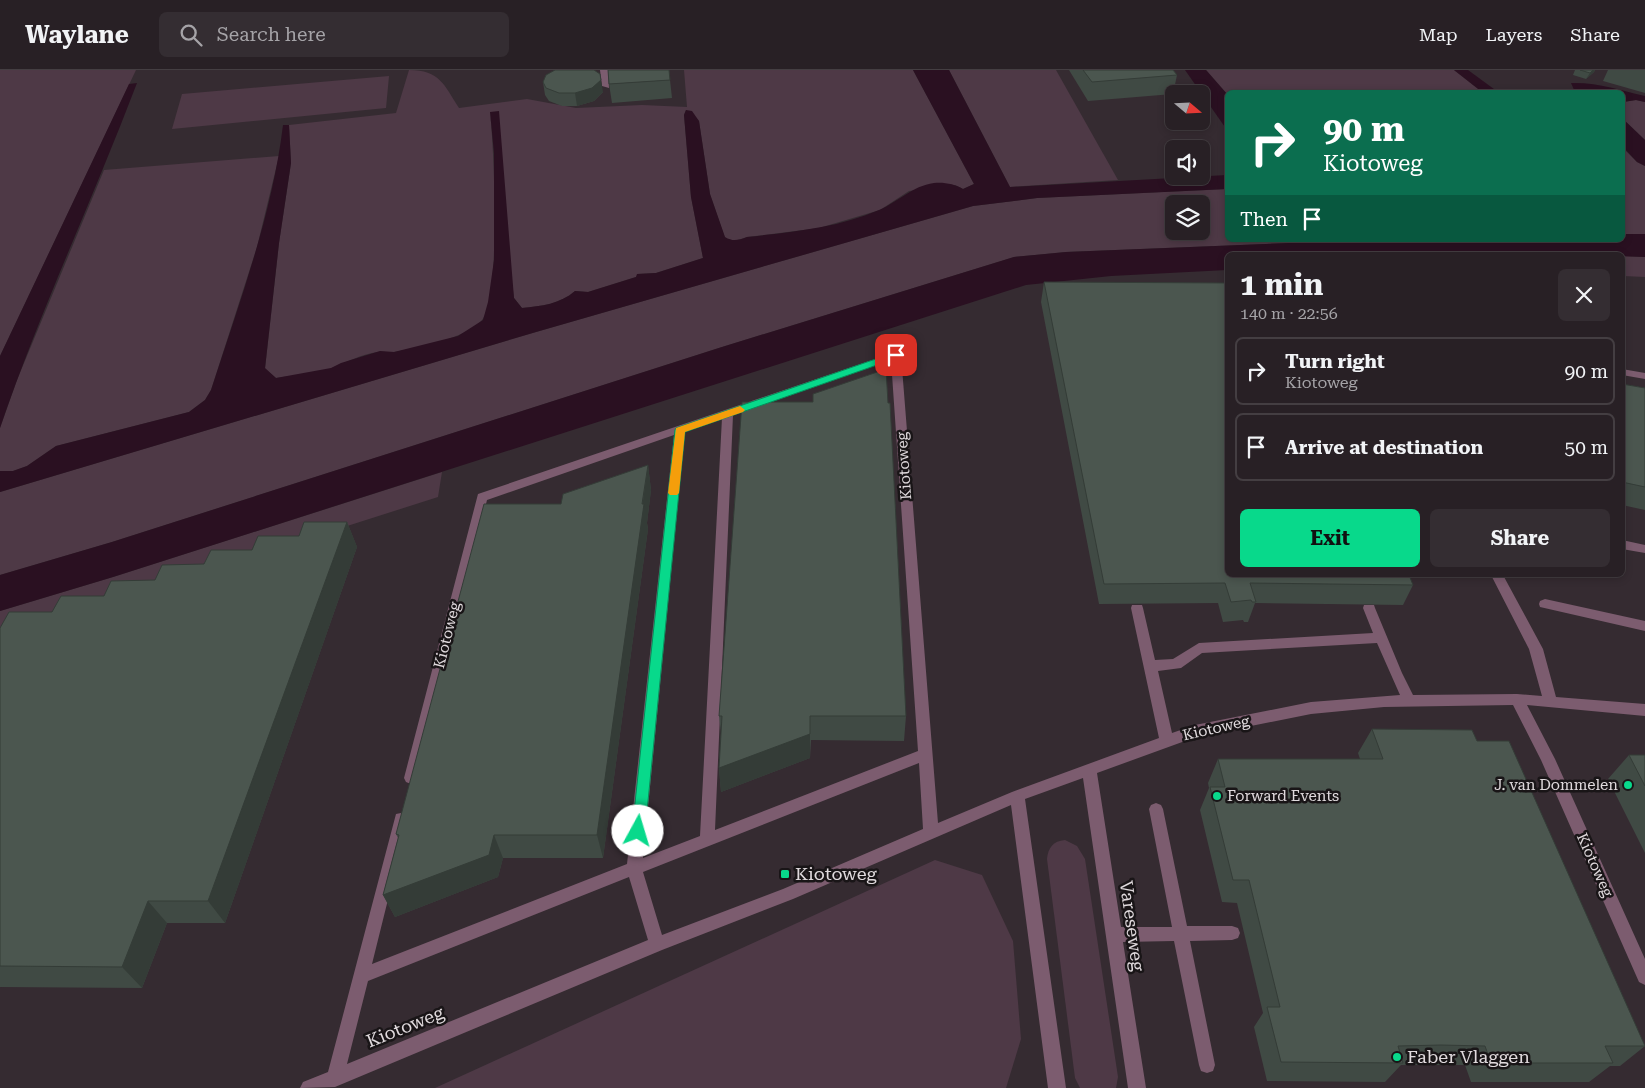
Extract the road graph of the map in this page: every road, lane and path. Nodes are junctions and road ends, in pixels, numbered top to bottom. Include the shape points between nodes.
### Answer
1 (604, 70) edge
2 (606, 86) edge
3 (1625, 373) edge
4 (1645, 376) edge
5 (728, 414) junction
6 (680, 430) junction
7 (1625, 545) edge
8 (1645, 549) edge
9 (1498, 577) edge
10 (1545, 604) dead end
11 (1137, 608) edge
12 (1369, 608) edge
13 (1645, 626) edge
14 (1381, 638) junction
15 (1149, 666) junction
16 (1518, 699) junction
17 (1409, 700) junction
18 (1550, 700) junction
19 (1645, 710) edge
20 (1167, 742) junction
21 (926, 754) junction
22 (1089, 770) junction
23 (1016, 796) junction
24 (1156, 809) dead end
25 (931, 831) junction
26 (707, 840) junction
27 (634, 869) junction
28 (1232, 933) dead end
29 (1114, 934) junction
30 (1181, 934) junction
31 (657, 944) junction
32 (361, 976) junction
33 (1645, 977) edge
34 (1207, 1065) dead end
35 (335, 1078) junction
36 (310, 1088) edge
37 (1057, 1088) edge
38 (1137, 1088) edge

1 - 2 street
3 - 4 street
5 - 6 street, Kiotoweg
5 - 21 street, Kiotoweg via 896,355
5 - 26 street
6 - 27 street
6 - 32 street, Kiotoweg via 482,498
7 - 8 street
9 - 18 street via 1536,649
10 - 13 street
11 - 15 street
12 - 14 street
14 - 15 street via 1199,648 1176,664
14 - 17 street via 1394,673
15 - 20 street
16 - 17 street, Kiotoweg
16 - 18 street, Kiotoweg
16 - 33 street, Kiotoweg
17 - 20 street, Kiotoweg via 1311,708 1195,731
18 - 19 street, Kiotoweg
20 - 22 street, Kiotoweg
21 - 25 street, Kiotoweg
21 - 26 street
22 - 23 street, Kiotoweg
22 - 29 street, Vareseweg
23 - 25 street, Kiotoweg
23 - 37 street
24 - 30 street
25 - 31 street, Kiotoweg via 788,894
26 - 27 street
27 - 31 street
27 - 32 street
28 - 30 street
29 - 30 street
29 - 38 street, Vareseweg
30 - 34 street
31 - 35 street, Kiotoweg
32 - 35 street, Kiotoweg
35 - 36 street, Kiotoweg

